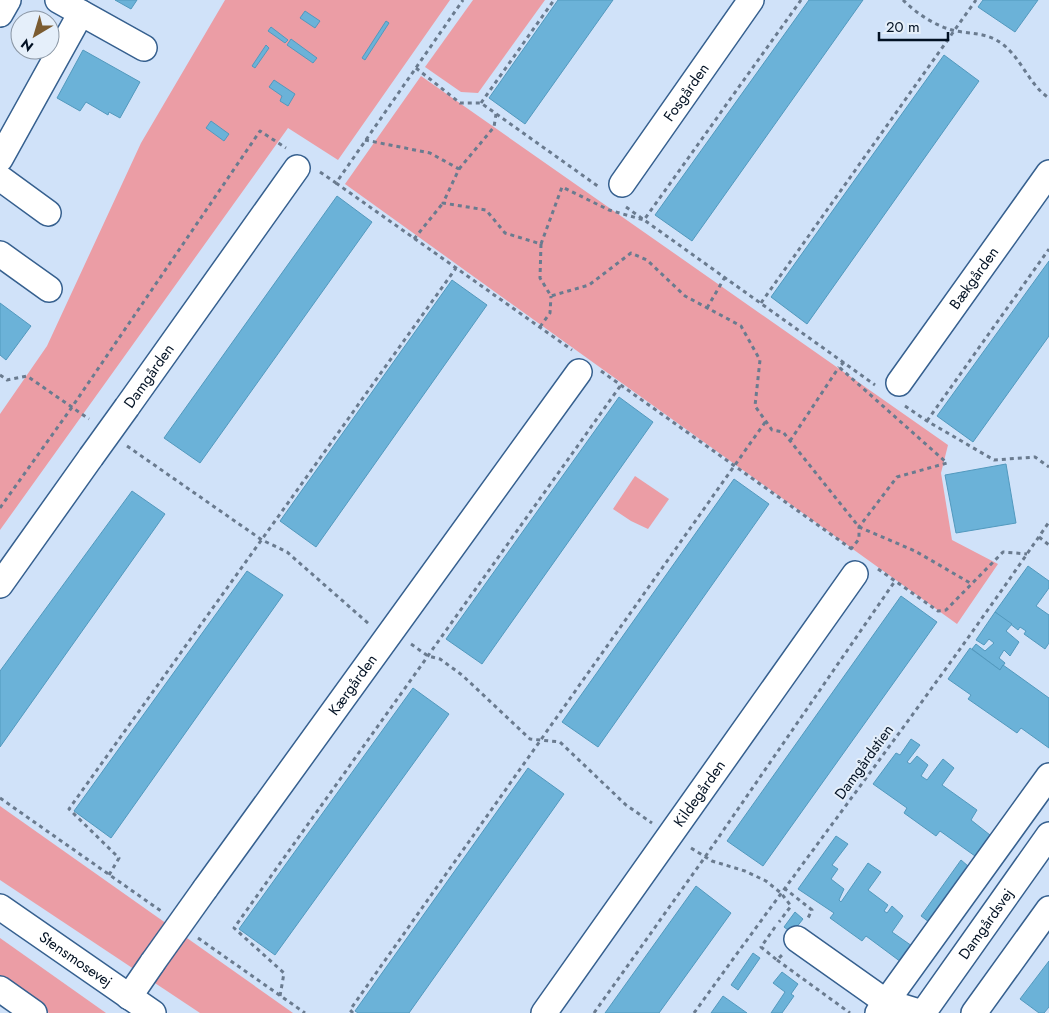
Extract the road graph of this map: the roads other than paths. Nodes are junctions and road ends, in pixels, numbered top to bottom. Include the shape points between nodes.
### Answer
1 (8, 0) edge
2 (58, 0) edge
3 (751, 0) edge
4 (81, 13) junction
5 (0, 14) edge
6 (144, 48) dead end
7 (0, 159) edge
8 (297, 168) dead end
9 (1049, 173) edge
10 (0, 178) edge
11 (615, 192) road end
12 (48, 213) dead end
13 (0, 254) edge
14 (49, 289) dead end
15 (585, 366) road end
16 (892, 390) road end
17 (861, 564) road end
18 (0, 585) edge
19 (1049, 776) edge
20 (1049, 834) edge
21 (0, 907) edge
22 (1049, 910) edge
23 (797, 939) dead end
24 (0, 989) edge
25 (129, 996) junction
26 (882, 1007) edge
27 (34, 1013) edge
28 (153, 1013) edge
29 (544, 1013) edge
30 (922, 1013) edge
31 (974, 1013) edge

1 - 5 street
2 - 4 street
3 - 11 street, Fosgården
4 - 6 street
4 - 7 street
8 - 18 street, Damgården, bridge
9 - 16 street, Bækgården
10 - 12 street
13 - 14 street
15 - 25 street, Kærgården, bridge
17 - 29 street, Kildegården
19 - 26 street
20 - 30 street, Damgårdsvej
21 - 25 street, Stensmosevej
22 - 31 street
23 - 26 street
24 - 27 street
25 - 28 street, Stensmosevej
26 - 30 street

